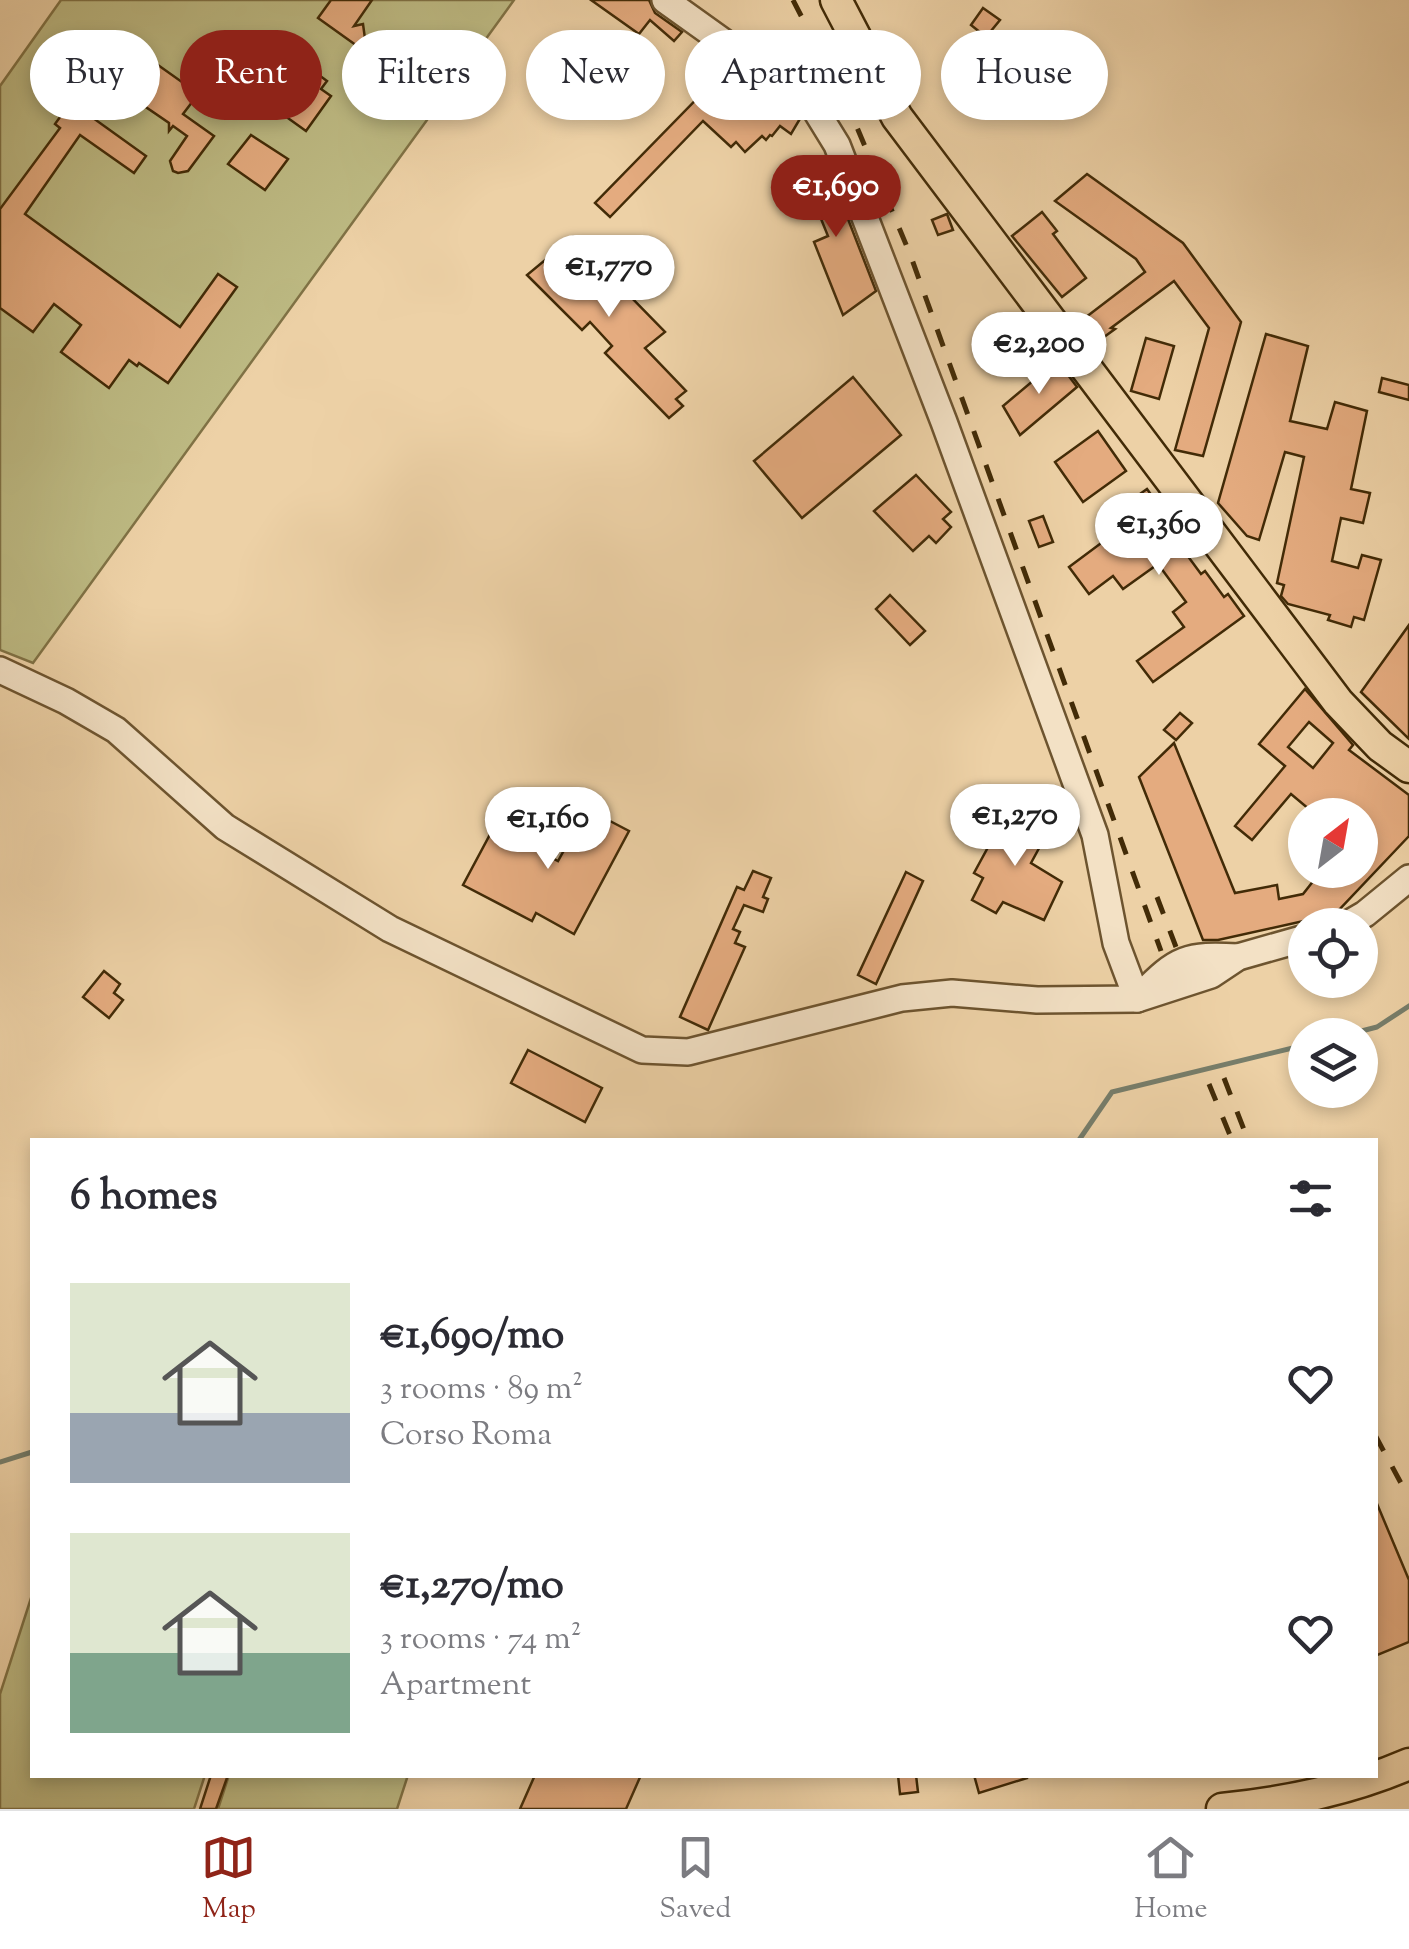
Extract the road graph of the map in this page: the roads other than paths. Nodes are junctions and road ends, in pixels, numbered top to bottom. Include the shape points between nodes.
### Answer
1 (665, 0) edge
2 (836, 0) edge
3 (0, 670) edge
4 (1409, 767) edge
5 (1409, 878) edge
6 (1373, 908) edge
7 (1288, 943) edge
8 (1137, 999) junction
9 (1409, 1764) edge
10 (1378, 1777) edge
11 (1376, 1778) edge
12 (1306, 1803) edge
13 (1260, 1808) edge
14 (1222, 1809) edge

1 - 8 street via 814,106 837,146 1095,835 1116,943
2 - 4 main road via 897,117 1338,702
3 - 8 street via 116,730 225,827 390,929 642,1050 688,1052 918,996
5 - 6 street
7 - 8 street
9 - 10 main road
11 - 12 main road
12 - 13 main road
13 - 14 main road

